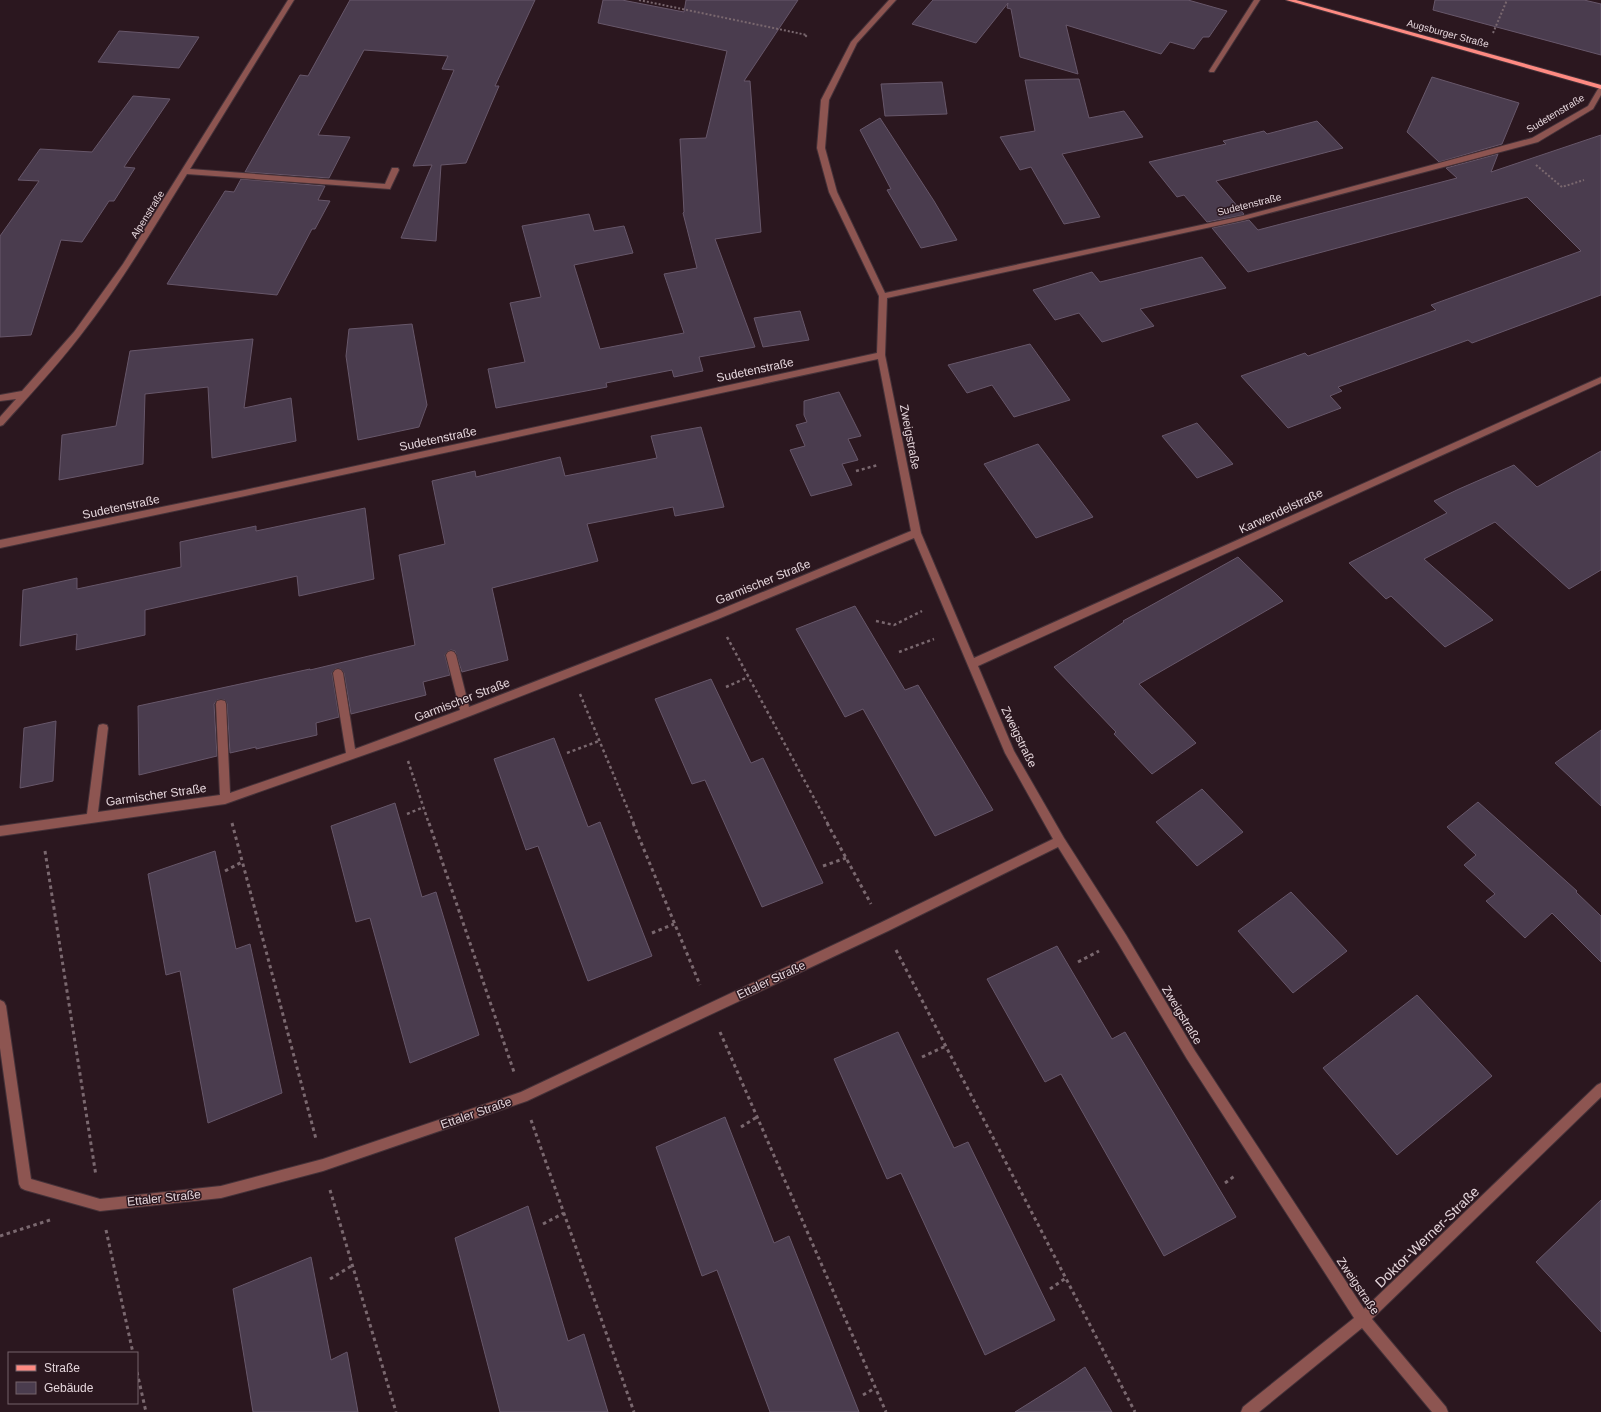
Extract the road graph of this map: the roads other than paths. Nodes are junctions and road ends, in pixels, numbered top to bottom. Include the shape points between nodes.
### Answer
1 (291, 0) edge
2 (893, 0) edge
3 (1257, 0) edge
4 (1289, 0) edge
5 (1212, 71) dead end
6 (1601, 88) edge
7 (395, 170) dead end
8 (185, 171) junction
9 (883, 296) junction
10 (881, 355) junction
11 (1601, 380) edge
12 (26, 394) junction
13 (0, 398) edge
14 (0, 423) edge
15 (916, 533) junction
16 (0, 544) edge
17 (451, 655) dead end
18 (971, 664) junction
19 (338, 673) dead end
20 (221, 704) dead end
21 (466, 713) junction
22 (103, 728) dead end
23 (351, 755) junction
24 (225, 799) junction
25 (92, 818) junction
26 (0, 831) edge
27 (1060, 841) junction
28 (0, 1006) edge
29 (1601, 1089) edge
30 (1363, 1319) junction
31 (1248, 1412) edge
32 (1442, 1412) edge

1 - 8 street, Alpenstraße
2 - 9 street, Zweigstraße via 854,42 825,100 821,148 833,192
3 - 5 street
4 - 6 main road, Augsburger Straße
6 - 9 street, Sudetenstraße via 1591,107 1535,140 1243,218
7 - 8 street via 387,187
8 - 12 street, Alpenstraße via 122,272 77,334
9 - 10 street, Zweigstraße
10 - 15 street, Zweigstraße
10 - 16 street, Sudetenstraße
11 - 18 street, Karwendelstraße
12 - 13 street
12 - 14 street, Alpenstraße
15 - 18 street, Zweigstraße
15 - 21 street, Garmischer Straße via 715,616
17 - 21 street
18 - 27 street, Zweigstraße via 1010,753
19 - 23 street
20 - 24 street
21 - 23 street, Garmischer Straße
22 - 25 street
23 - 24 street, Garmischer Straße
24 - 25 street, Garmischer Straße
25 - 26 street, Garmischer Straße
27 - 28 street, Ettaler Straße via 523,1097 323,1165 221,1192 100,1205 25,1184
27 - 30 street, Zweigstraße via 1191,1055
29 - 30 street, Doktor-Werner-Straße
30 - 31 street, Doktor-Werner-Straße
30 - 32 street, Zweigstraße

